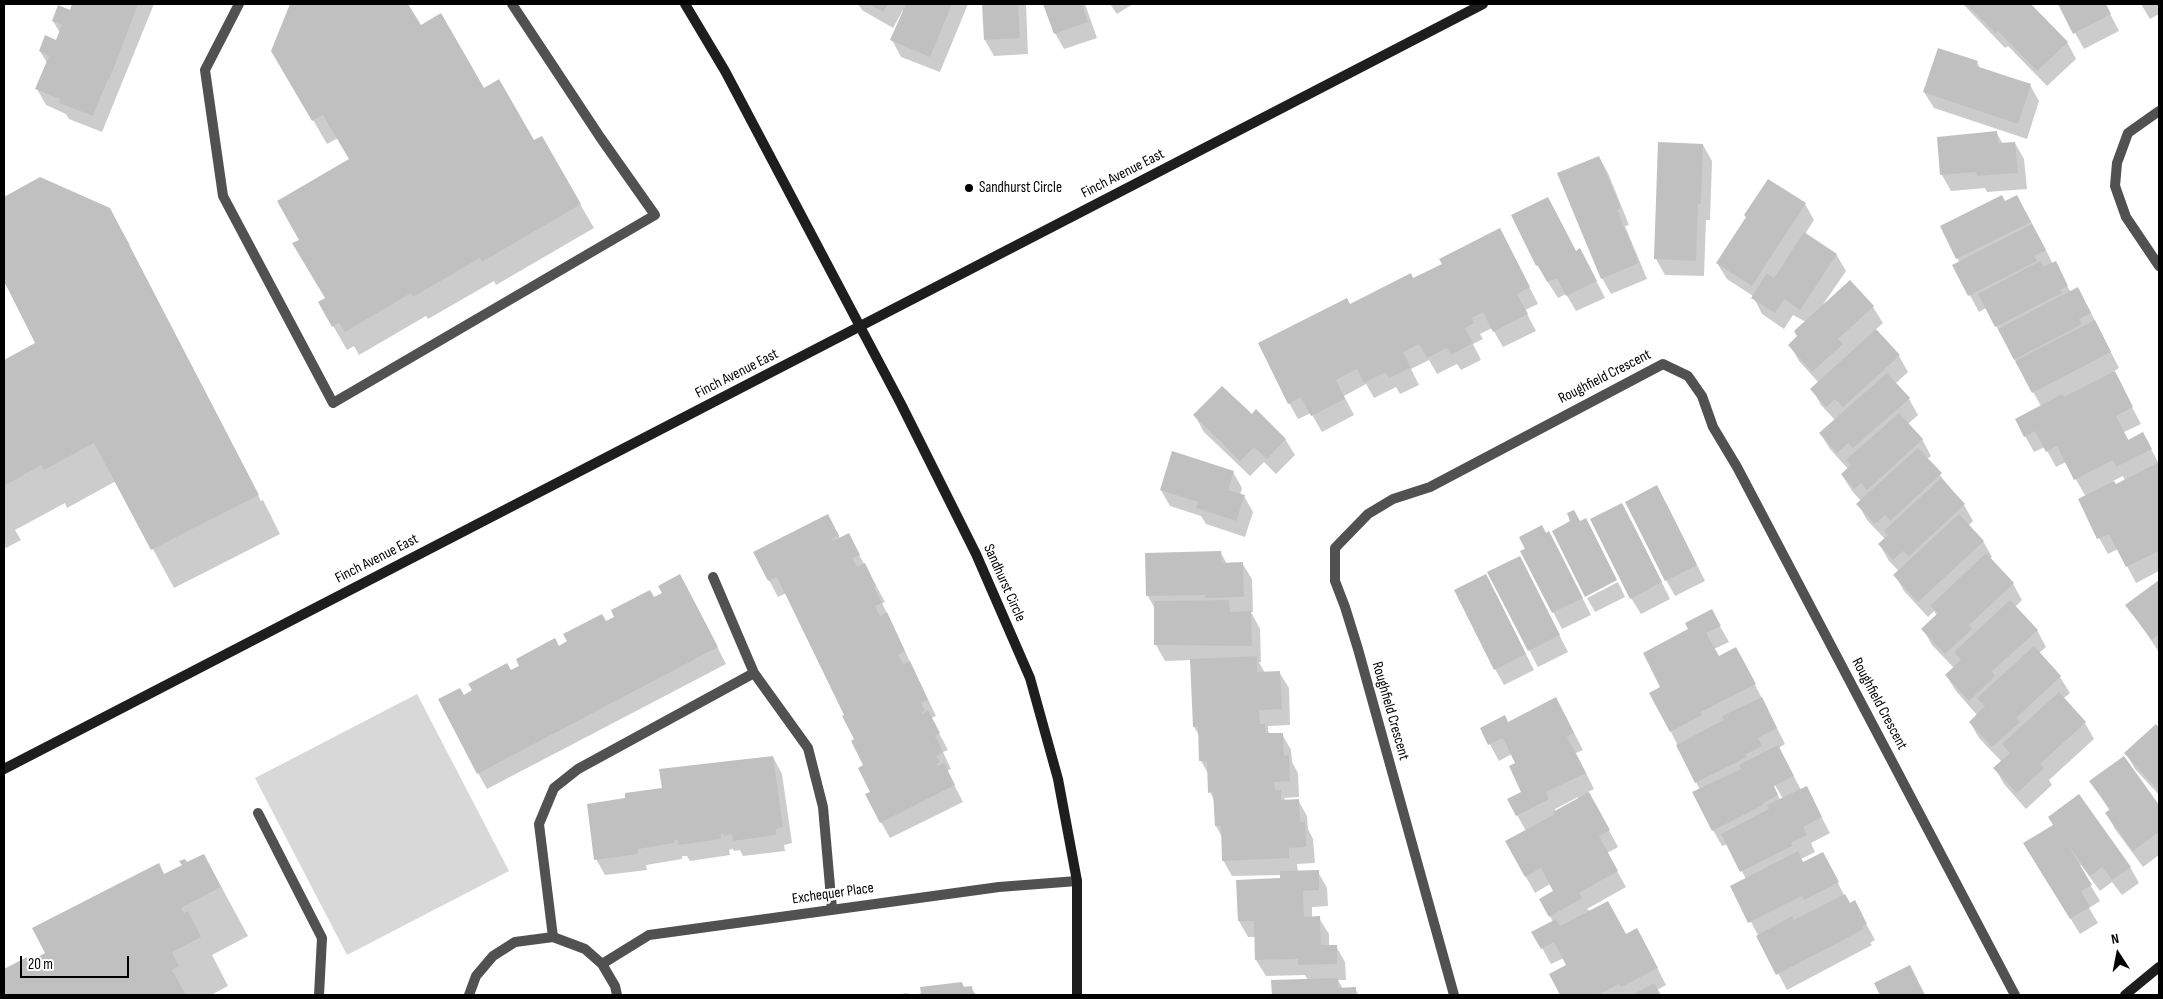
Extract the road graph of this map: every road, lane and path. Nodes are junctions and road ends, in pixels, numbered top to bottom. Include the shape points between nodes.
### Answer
1 (240, 4) edge
2 (512, 4) edge
3 (685, 4) edge
4 (1483, 4) edge
5 (2159, 111) edge
6 (2159, 266) edge
7 (859, 326) junction
8 (713, 577) dead end
9 (754, 673) junction
10 (4, 769) edge
11 (258, 813) dead end
12 (1077, 882) junction
13 (832, 909) junction
14 (553, 937) junction
15 (602, 964) junction
16 (2159, 966) edge
17 (319, 995) edge
18 (469, 995) edge
19 (618, 995) edge
20 (1077, 995) edge
21 (1454, 995) edge
22 (2016, 995) edge
23 (2125, 995) edge

1 - 2 street via 205,70 223,196 333,403 655,215
3 - 7 main road, Sandhurst Circle via 725,71
4 - 7 main road, Finch Avenue East
5 - 6 street via 2128,133 2117,163 2115,186 2126,217
7 - 10 main road, Finch Avenue East
7 - 12 main road, Sandhurst Circle via 976,554 1030,678 1058,779
8 - 9 street
9 - 13 street via 808,748 823,807
9 - 14 street via 578,769 554,788 539,824
11 - 17 street via 322,938
12 - 13 street, Exchequer Place via 1000,887
12 - 20 main road, Sandhurst Circle
13 - 15 street, Exchequer Place via 649,935
14 - 15 street via 585,949
14 - 18 street via 515,942 493,956 476,976
15 - 19 street
16 - 23 main road
21 - 22 street, Roughfield Crescent via 1358,649 1335,581 1334,548 1368,514 1393,499 1430,487 1663,364 1688,376 1702,396 1713,427

